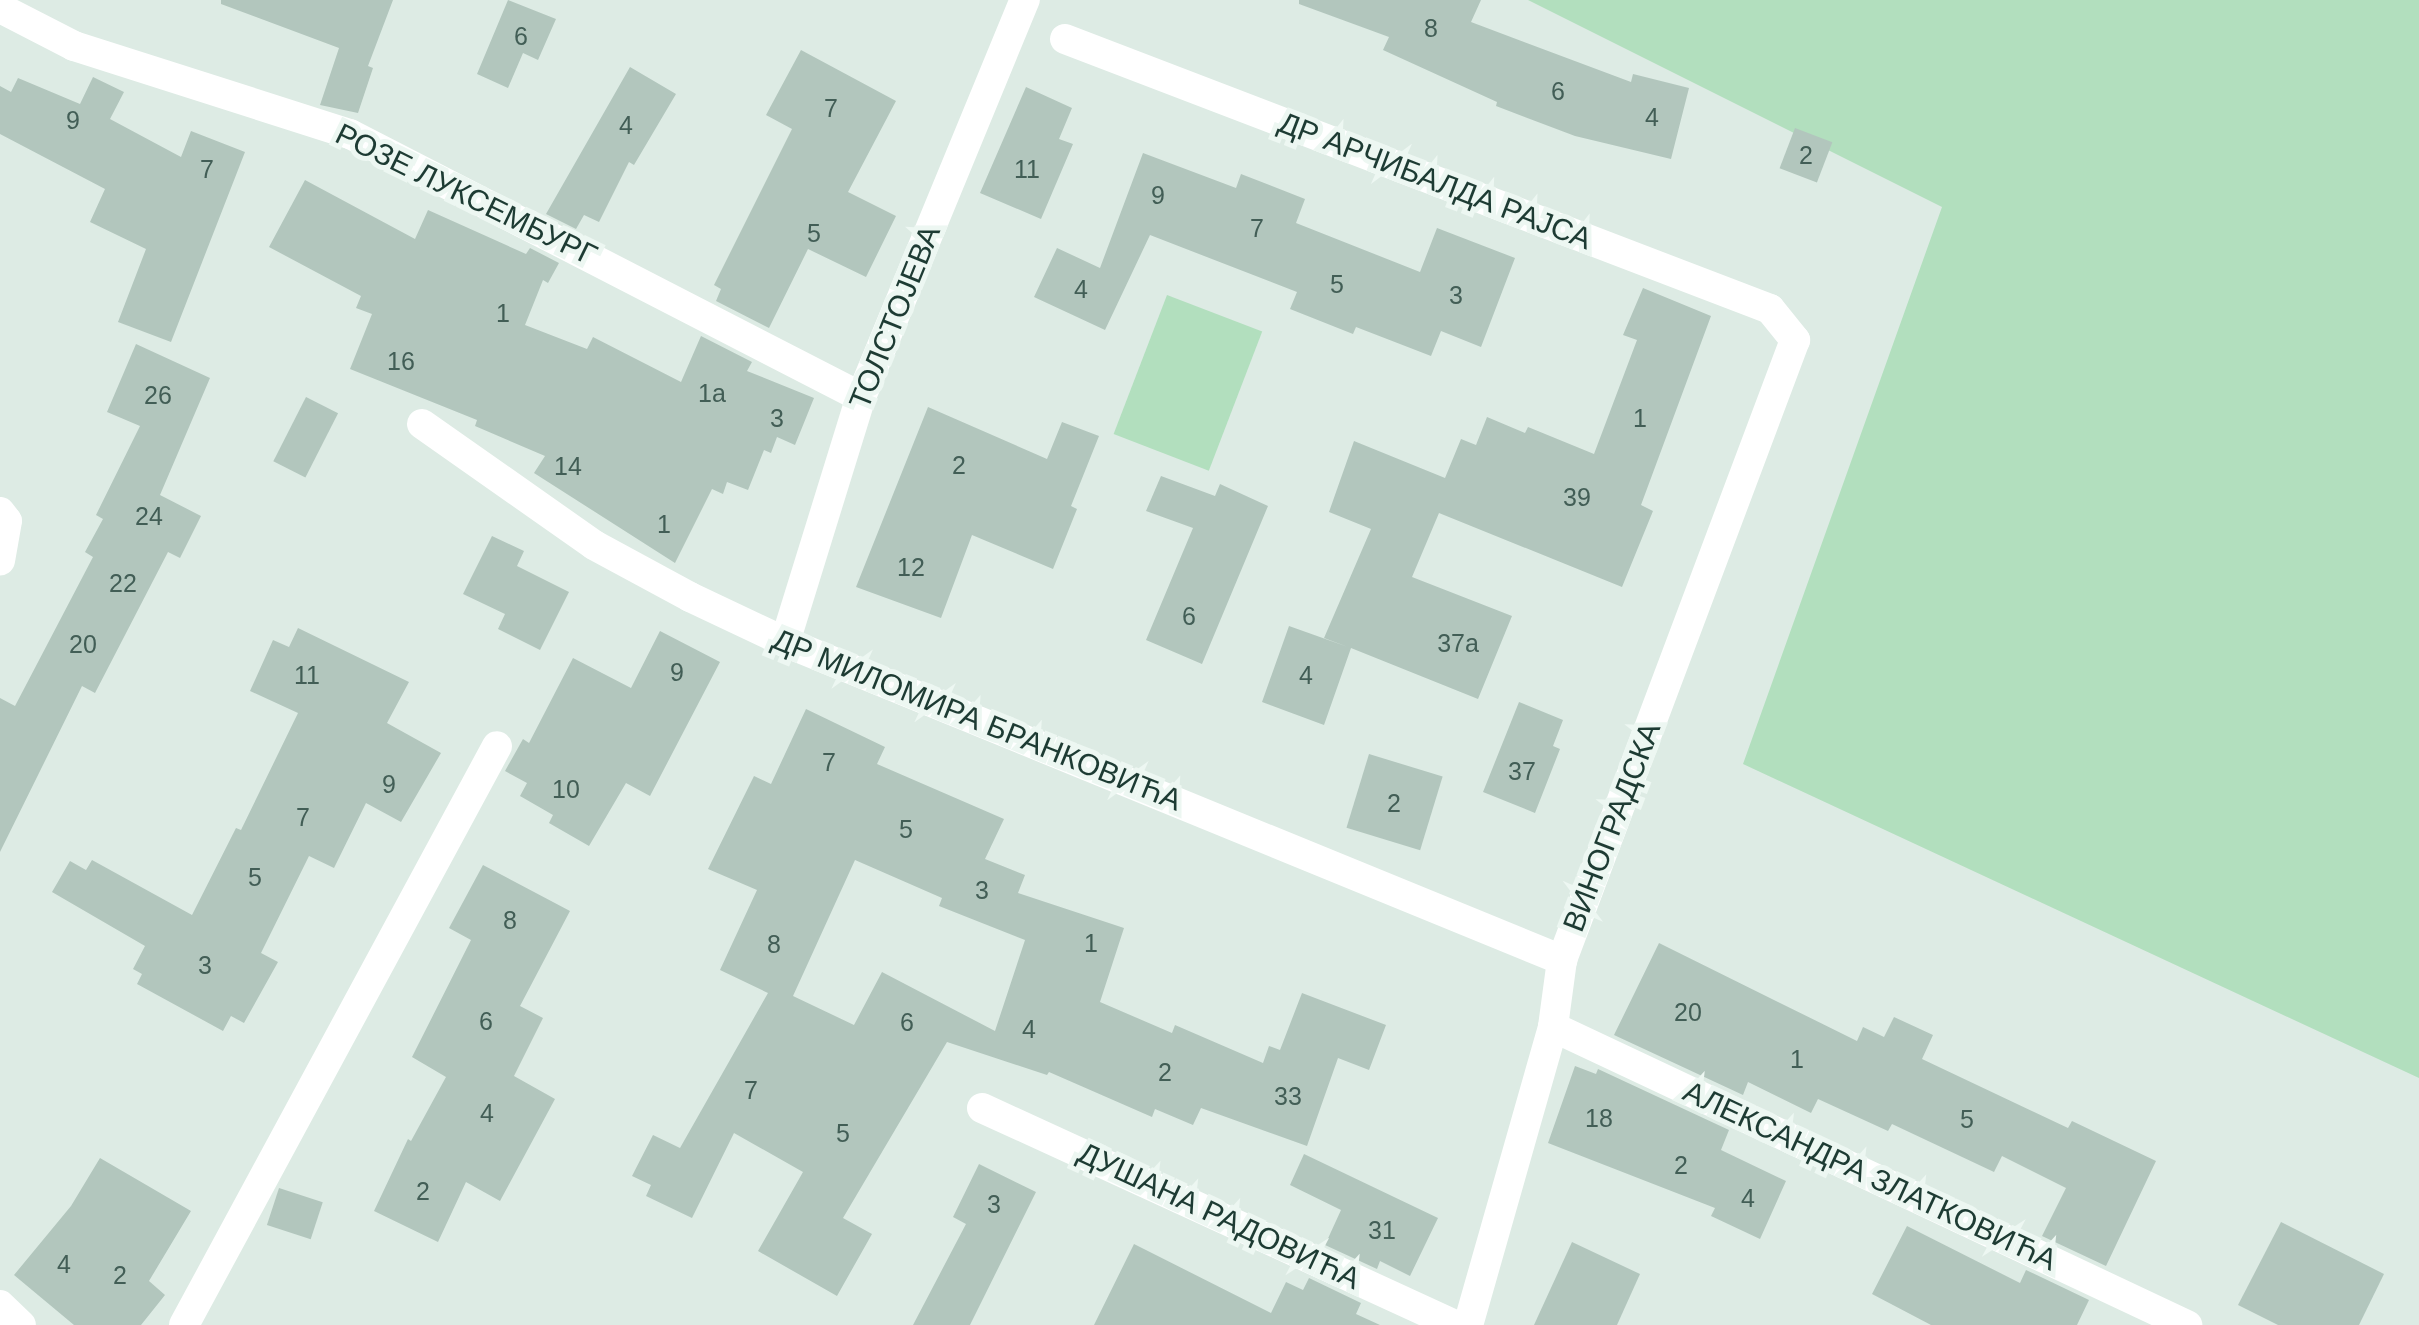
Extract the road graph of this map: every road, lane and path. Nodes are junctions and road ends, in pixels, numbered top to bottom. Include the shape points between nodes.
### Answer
1 (1025, 0) edge
2 (0, 8) edge
3 (1064, 38) dead end
4 (1794, 340) joint
5 (860, 397) junction
6 (422, 424) dead end
7 (0, 512) edge
8 (0, 560) edge
9 (785, 642) junction
10 (496, 746) dead end
11 (1562, 960) junction
12 (1553, 1027) junction
13 (982, 1108) dead end
14 (0, 1306) edge
15 (22, 1325) edge
16 (184, 1325) edge
17 (1456, 1325) edge
18 (1468, 1325) edge
19 (2187, 1325) edge

1 - 5 street, ТОЛСТОЈЕВА
2 - 5 street, РОЗЕ ЛУКСЕМБУРГ via 74,46 350,134
3 - 4 street, ДР АРЧИБАЛДА РАЈСА via 1770,310
4 - 11 street, ВИНОГРАДСКА
5 - 9 street, ТОЛСТОЈЕВА
6 - 9 street, ДР МИЛОМИРА БРАНКОВИЋА via 594,545
7 - 8 street via 7,521
9 - 11 street, ДР МИЛОМИРА БРАНКОВИЋА
10 - 16 street
11 - 12 street, ВИНОГРАДСКА
12 - 18 street, ВИНОГРАДСКА
12 - 19 street, АЛЕКСАНДРА ЗЛАТКОВИЋА
13 - 17 street, ДУШАНА РАДОВИЋА
14 - 15 street

